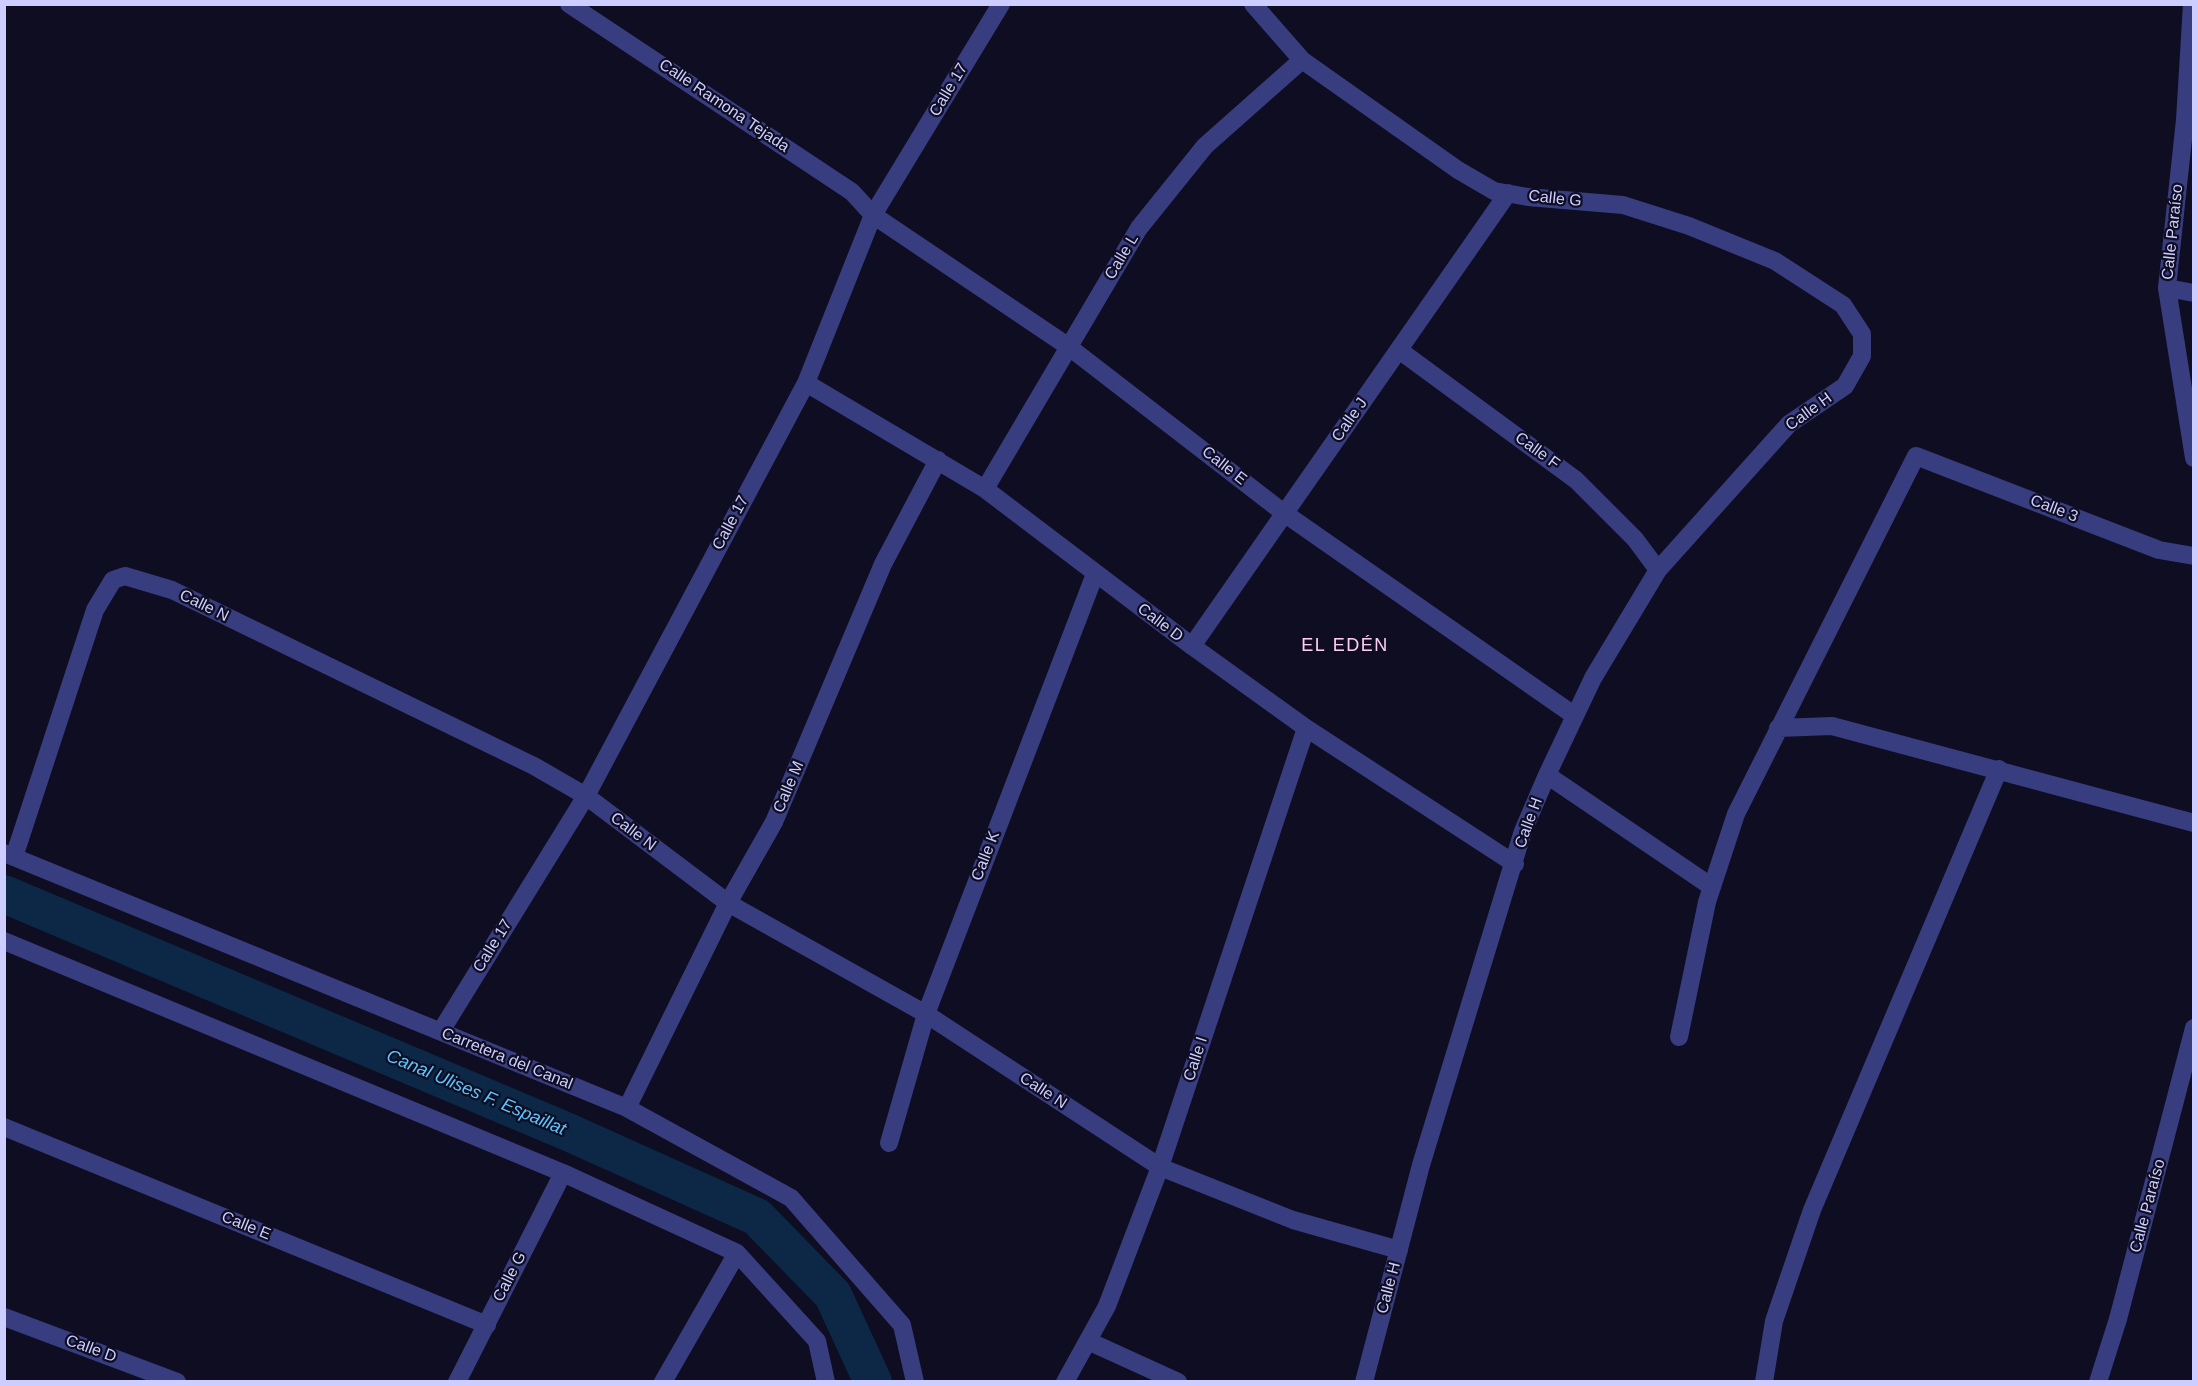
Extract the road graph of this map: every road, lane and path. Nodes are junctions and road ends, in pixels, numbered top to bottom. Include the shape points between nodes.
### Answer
1 (569, 4) edge
2 (1001, 4) edge
3 (1253, 4) edge
4 (2192, 4) edge
5 (1302, 60) junction
6 (1508, 194) junction
7 (873, 215) junction
8 (2167, 288) junction
9 (2193, 293) edge
10 (1069, 347) junction
11 (1399, 350) junction
12 (1862, 356) joint
13 (806, 382) junction
14 (2193, 458) edge
15 (938, 460) junction
16 (986, 489) junction
17 (1284, 513) junction
18 (2193, 556) edge
19 (1658, 570) junction
20 (1095, 574) junction
21 (1192, 646) junction
22 (1575, 716) junction
23 (1306, 728) junction
24 (1778, 728) junction
25 (1999, 769) junction
26 (1547, 776) junction
27 (586, 796) junction
28 (2193, 823) edge
29 (9, 855) edge
30 (1515, 864) junction
31 (1712, 887) junction
32 (728, 903) junction
33 (4, 941) edge
34 (926, 1014) junction
35 (2193, 1028) edge
36 (441, 1031) junction
37 (1679, 1037) dead end
38 (627, 1108) junction
39 (4, 1127) edge
40 (889, 1143) dead end
41 (1160, 1167) junction
42 (563, 1173) junction
43 (1399, 1250) junction
44 (737, 1253) junction
45 (4, 1317) edge
46 (487, 1325) junction
47 (1088, 1341) junction
48 (177, 1382) edge
49 (457, 1382) edge
50 (663, 1382) edge
51 (826, 1382) edge
52 (915, 1382) edge
53 (1065, 1382) edge
54 (1178, 1382) edge
55 (1364, 1382) edge
56 (1764, 1382) edge
57 (2098, 1382) edge

1 - 7 street, Calle Ramona Tejada via 852,192
2 - 7 street, Calle 17
3 - 5 street, Calle G
4 - 8 street, Calle Paraíso via 2185,120
5 - 6 street, Calle G via 1458,170 1494,191
5 - 10 street, Calle L via 1205,146 1139,228
6 - 11 street, Calle J
6 - 12 street, Calle G via 1623,205 1689,226 1775,261 1843,305 1862,334
7 - 10 street, Calle E
7 - 13 street, Calle 17
8 - 9 street
8 - 14 street, Calle Paraíso
10 - 16 street, Calle L
10 - 17 street, Calle E
11 - 17 street, Calle J
11 - 19 street, Calle F via 1576,480 1635,539
12 - 19 street, Calle H via 1845,386 1789,424
13 - 15 street, Calle D
13 - 27 street, Calle 17
15 - 16 street, Calle D
15 - 32 street, Calle M via 883,564 774,822
16 - 20 street, Calle D
17 - 21 street, Calle J
17 - 22 street, Calle E
18 - 24 street, Calle 3 via 2159,550 1916,456
19 - 22 street, Calle H via 1593,678
20 - 21 street, Calle D
20 - 34 street, Calle K
21 - 23 street, Calle D
22 - 26 street, Calle H
23 - 30 street, Calle D
23 - 41 street, Calle I
24 - 25 street via 1832,726
24 - 31 street via 1736,814
25 - 28 street
25 - 56 street via 1812,1210 1774,1320
26 - 30 street, Calle H via 1523,831
26 - 31 street
27 - 29 street, Calle N via 534,766 172,590 125,576 113,580 95,610
27 - 32 street, Calle N
27 - 36 street, Calle 17
29 - 36 street, Carretera del Canal
30 - 43 street, Calle H via 1421,1165
31 - 37 street
32 - 34 street, Calle N
32 - 38 street, Calle M
33 - 42 street
34 - 40 street, Calle K
34 - 41 street, Calle N
35 - 57 street, Calle Paraíso
36 - 38 street, Carretera del Canal
38 - 52 street, Carretera del Canal via 791,1198 902,1325
39 - 46 street, Calle E
41 - 43 street, Calle N via 1293,1220
41 - 47 street, Calle I via 1107,1306
42 - 44 street
42 - 46 street, Calle G
43 - 55 street, Calle H
44 - 50 street
44 - 51 street via 817,1341
45 - 48 street, Calle D
46 - 49 street, Calle G
47 - 53 street, Calle I
47 - 54 street

